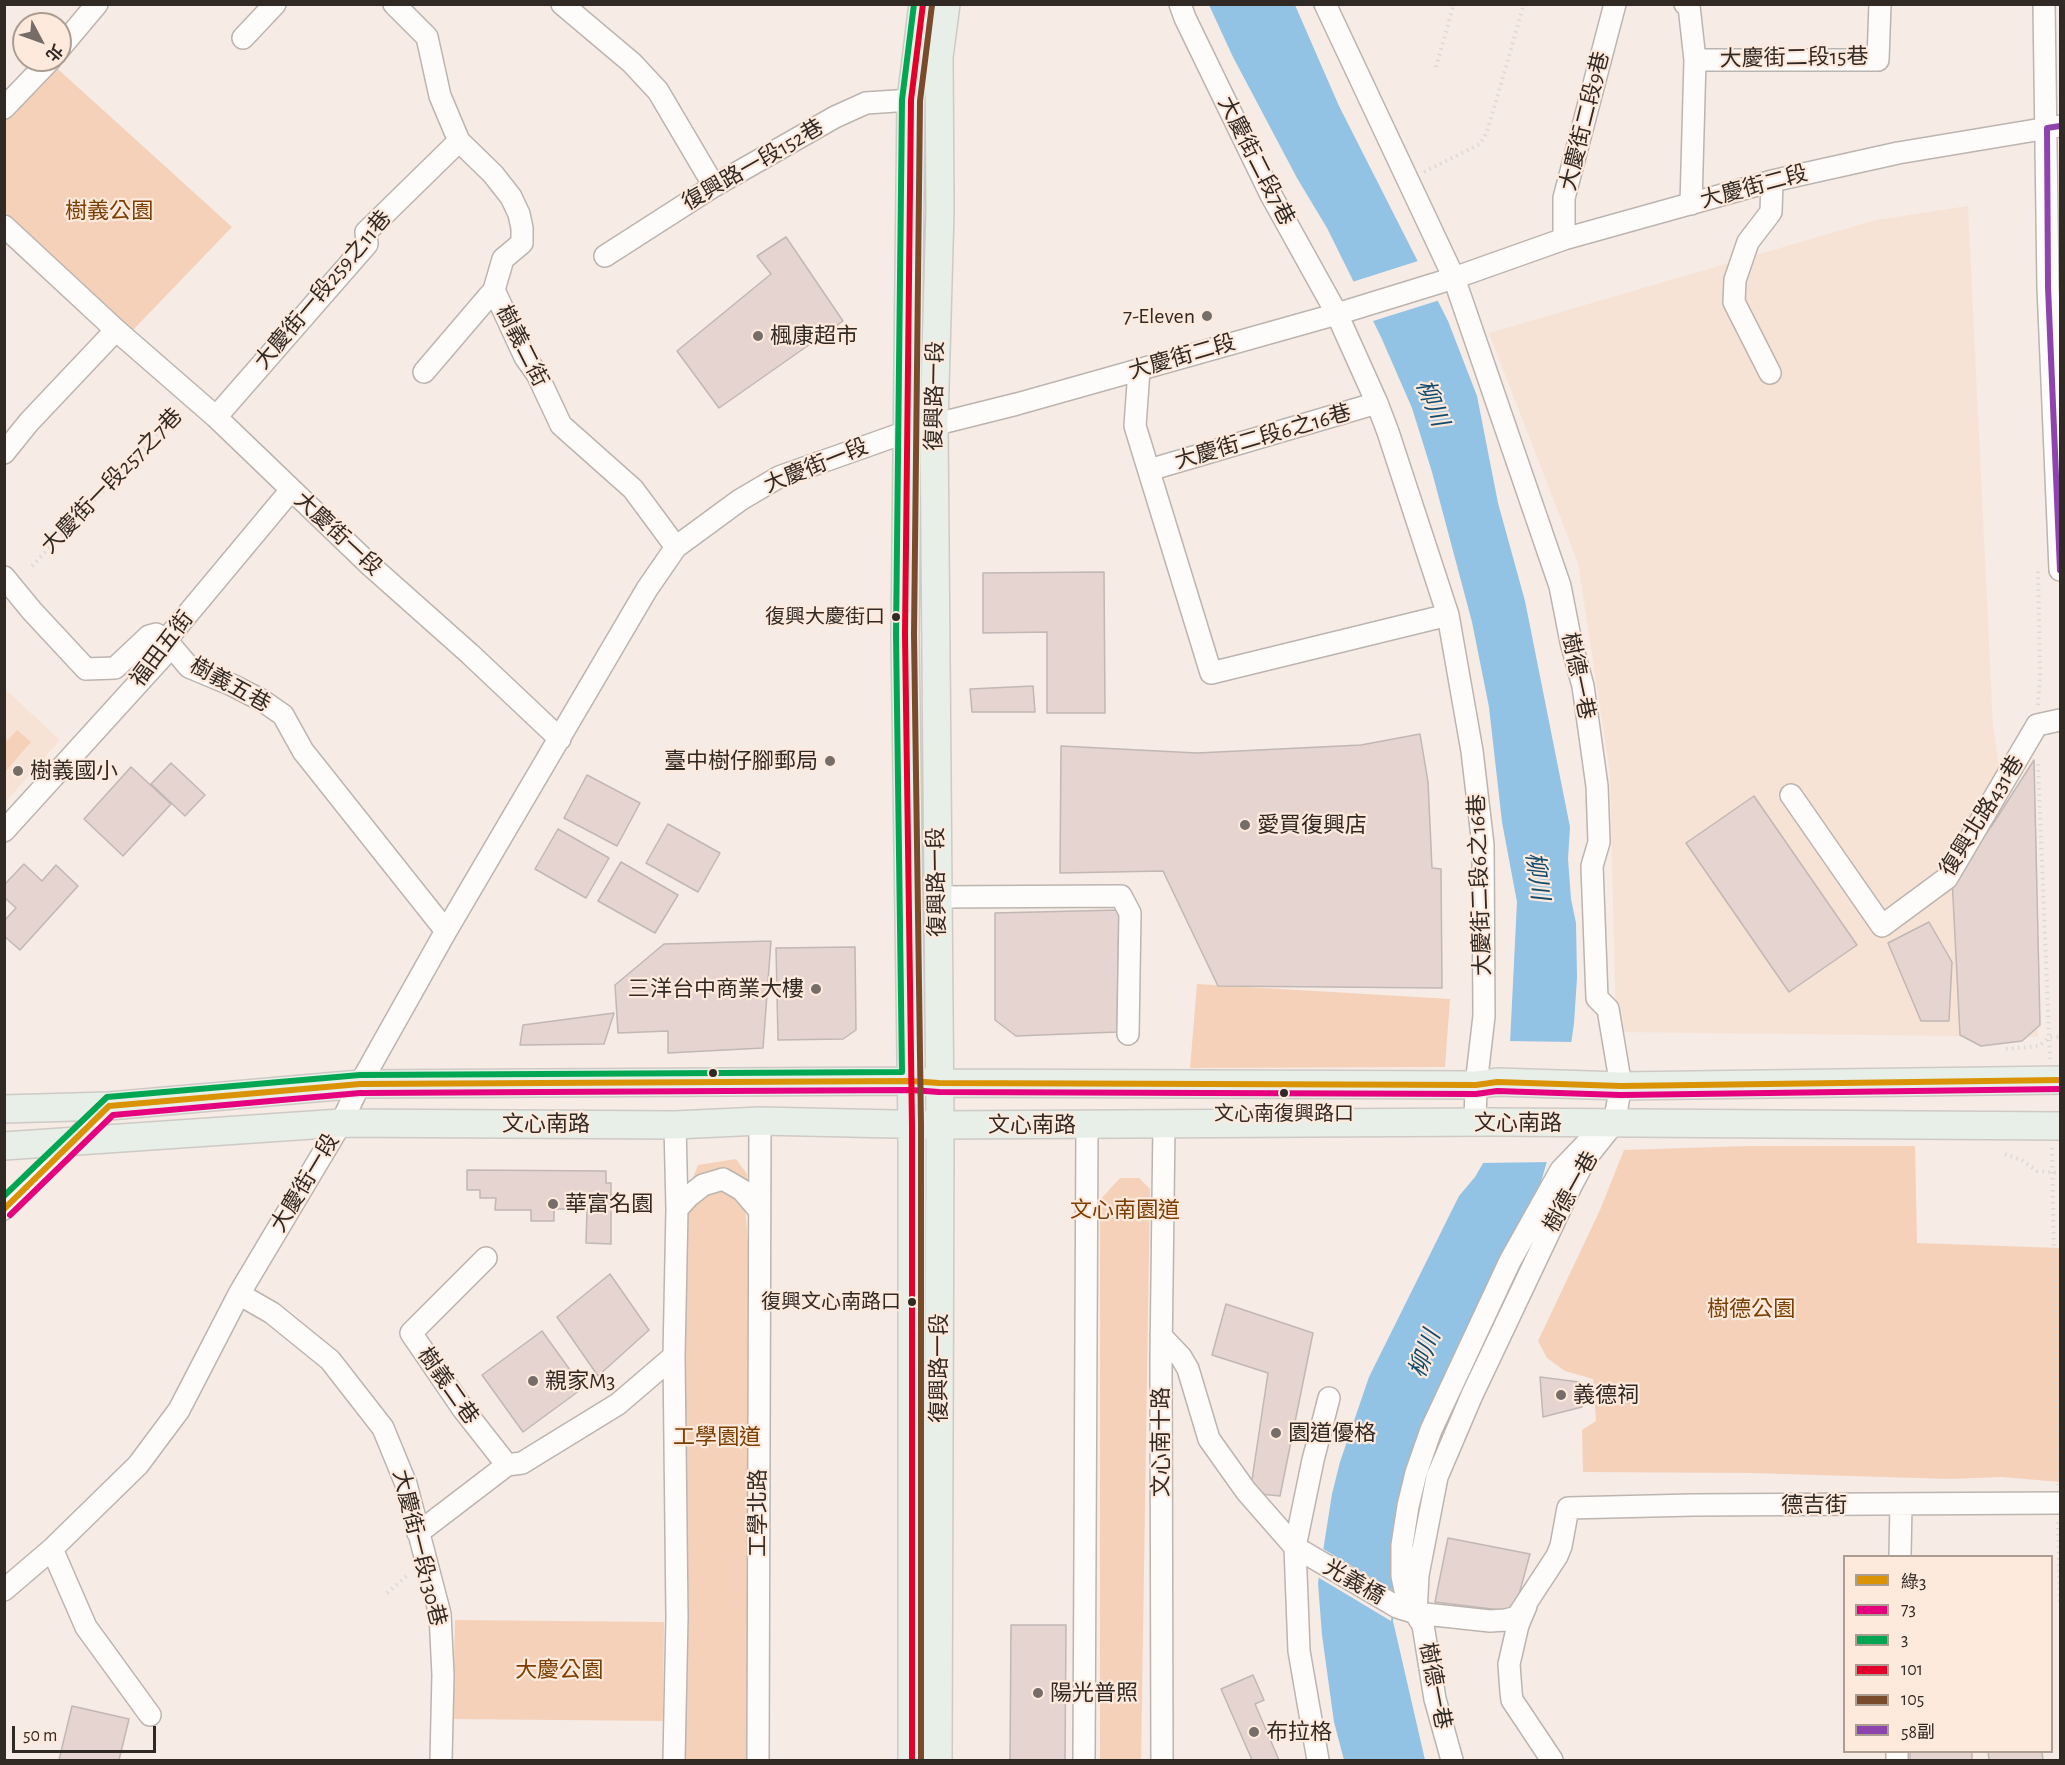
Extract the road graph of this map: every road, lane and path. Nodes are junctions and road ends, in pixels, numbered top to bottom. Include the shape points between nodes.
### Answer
1 (97, 4) edge
2 (275, 4) edge
3 (394, 4) edge
4 (562, 4) edge
5 (922, 4) edge
6 (946, 4) edge
7 (1180, 4) edge
8 (1325, 4) edge
9 (1454, 4) edge
10 (1524, 4) edge
11 (1615, 4) edge
12 (1685, 4) edge
13 (1880, 4) edge
14 (2044, 4) edge
15 (72, 34) edge
16 (243, 38) dead end
17 (1695, 60) junction
18 (1436, 67) dead end
19 (38, 72) edge
20 (911, 100) junction
21 (4, 108) edge
22 (2054, 127) edge
23 (459, 141) junction
24 (1408, 180) junction
25 (1772, 181) junction
26 (714, 186) junction
27 (1691, 204) junction
28 (4, 226) edge
29 (1564, 239) junction
30 (605, 256) dead end
31 (1446, 280) junction
32 (494, 290) junction
33 (1341, 312) junction
34 (116, 330) junction
35 (1138, 370) junction
36 (424, 372) dead end
37 (1770, 373) dead end
38 (193, 397) junction
39 (1377, 403) junction
40 (216, 417) junction
41 (921, 427) junction
42 (4, 453) edge
43 (1149, 470) junction
44 (291, 490) junction
45 (676, 547) junction
46 (32, 566) dead end
47 (2061, 570) edge
48 (4, 578) edge
49 (1448, 615) junction
50 (166, 640) junction
51 (2061, 720) edge
52 (560, 739) junction
53 (1791, 795) dead end
54 (4, 831) edge
55 (937, 897) junction
56 (446, 931) junction
57 (1128, 1034) dead end
58 (2061, 1037) edge
59 (2006, 1050) dead end
60 (2061, 1080) edge
61 (911, 1081) junction
62 (939, 1083) junction
63 (1486, 1083) junction
64 (360, 1084) junction
65 (1621, 1086) junction
66 (109, 1106) junction
67 (4, 1110) edge
68 (760, 1121) junction
69 (341, 1123) junction
70 (1483, 1123) junction
71 (1614, 1123) junction
72 (1164, 1124) junction
73 (675, 1125) junction
74 (912, 1125) junction
75 (940, 1125) junction
76 (1087, 1125) junction
77 (2061, 1126) edge
78 (71, 1142) junction
79 (4, 1146) edge
80 (2005, 1154) dead end
81 (2052, 1173) junction
82 (2061, 1173) edge
83 (4, 1209) edge
84 (677, 1209) junction
85 (759, 1210) junction
86 (486, 1258) dead end
87 (239, 1294) junction
88 (1161, 1336) junction
89 (674, 1356) junction
90 (1329, 1398) dead end
91 (507, 1465) junction
92 (2059, 1503) edge
93 (1901, 1504) junction
94 (1568, 1508) joint
95 (418, 1533) junction
96 (52, 1549) junction
97 (1303, 1552) junction
98 (1900, 1555) edge
99 (426, 1560) junction
100 (4, 1590) edge
101 (387, 1593) dead end
102 (1528, 1600) junction
103 (2061, 1602) edge
104 (1406, 1610) junction
105 (150, 1715) dead end
106 (1552, 1760) edge
107 (441, 1761) edge
108 (674, 1761) edge
109 (758, 1761) edge
110 (912, 1761) edge
111 (938, 1761) edge
112 (1084, 1761) edge
113 (1162, 1761) edge
114 (1318, 1761) edge
115 (1452, 1761) edge

1 - 15 street
2 - 16 street
3 - 23 street, 樹義二街 via 427,37 440,96
4 - 26 street via 632,63 658,92
5 - 20 main road, 復興路一段
6 - 41 main road, 復興路一段 via 939,57 940,211
7 - 33 street, 大慶街二段7巷 via 1271,195
8 - 24 street
9 - 18 path
10 - 24 path via 1487,132 1480,144
11 - 29 street, 大慶街二段9巷 via 1564,198
12 - 17 street, 大慶街二段15巷 via 1689,6
13 - 17 street, 大慶街二段15巷 via 1878,60
14 - 22 street via 2045,102
17 - 27 street, 大慶街二段15巷
19 - 21 street
20 - 26 street, 復興路一段152巷 via 866,103
20 - 41 main road, 復興路一段
22 - 25 street, 大慶街二段 via 1898,153
22 - 47 street via 2048,287
23 - 32 street, 樹義二街 via 493,174 519,214 522,243 503,259
23 - 40 street, 大慶街一段259之11巷 via 366,232 367,244
24 - 31 street
25 - 27 street, 大慶街二段
25 - 37 street via 1771,212 1748,242 1735,280 1734,302
26 - 30 street, 復興路一段152巷
27 - 29 street, 大慶街二段
28 - 34 street, 大慶街一段
29 - 31 street, 大慶街二段
31 - 33 street, 大慶街二段
31 - 65 street, 樹德一巷 via 1560,586 1583,686 1597,786 1599,842 1592,866 1597,998 1608,1009
32 - 36 street
32 - 45 street, 樹義二街 via 561,424 633,489
33 - 35 street, 大慶街二段
33 - 39 street, 大慶街二段6之16巷
34 - 38 street, 大慶街一段
34 - 42 street
35 - 41 street, 大慶街二段
35 - 43 street, 大慶街二段6之16巷 via 1135,426
38 - 40 street, 大慶街一段
38 - 46 path, 大慶街一段257之7巷
39 - 43 street, 大慶街二段6之16巷
39 - 49 street, 大慶街二段6之16巷
40 - 44 street, 大慶街一段
41 - 45 street, 大慶街一段 via 779,477
41 - 55 main road, 復興路一段
41 - 61 main road, 復興路一段 via 905,634
43 - 49 street, 大慶街二段6之16巷 via 1211,673
44 - 50 street, 福田五街
44 - 52 street, 大慶街一段
45 - 52 street, 大慶街一段 via 647,589
48 - 50 street via 86,669 116,668 149,636 156,634
49 - 63 street, 大慶街二段6之16巷 via 1472,751 1483,845
50 - 54 street, 福田五街 via 163,656
50 - 56 street, 樹義五巷 via 189,667 232,685 282,715 303,751
51 - 53 street, 復興北路431巷 via 2037,725 1947,878 1882,926
52 - 56 street, 大慶街一段
55 - 57 street via 1121,896 1130,913
55 - 62 main road, 復興路一段
56 - 64 street, 大慶街一段
58 - 59 path via 2050,1037 2039,1046
60 - 65 main road, 文心南路
61 - 62 main road, 文心南路
61 - 64 main road, 文心南路
61 - 74 main road, 復興路一段
62 - 63 main road, 文心南路
62 - 75 main road, 復興路一段
63 - 65 main road, 文心南路
63 - 70 street, 大慶街二段6之16巷
64 - 66 main road, 文心南路
64 - 69 street, 大慶街一段
65 - 71 street
66 - 67 main road, 文心南路
66 - 78 street
68 - 73 main road, 文心南路
68 - 74 main road, 文心南路
68 - 85 street, 工學北路
69 - 73 main road, 文心南路
69 - 78 main road, 文心南路
69 - 87 street, 大慶街一段
70 - 71 main road, 文心南路
70 - 72 main road, 文心南路
71 - 77 main road, 文心南路
71 - 104 street, 樹德一巷 via 1586,1158 1572,1184 1472,1395 1437,1478 1418,1575
72 - 76 main road, 文心南路
72 - 88 street, 文心南十路
73 - 84 street
74 - 75 main road, 文心南路
74 - 110 main road, 復興路一段
75 - 76 main road, 文心南路
75 - 111 main road, 復興路一段
76 - 112 street
78 - 79 main road, 文心南路
78 - 83 street
80 - 81 path via 2037,1171
81 - 82 path
81 - 92 path
84 - 85 street via 703,1185 723,1179 742,1190
84 - 89 street
85 - 109 street, 工學北路
86 - 91 street, 樹義二巷 via 411,1334
87 - 95 street, 大慶街一段130巷 via 272,1313 330,1360 383,1428 406,1484
87 - 96 street, 大慶街一段 via 178,1410 138,1465
88 - 97 street, 光義橋 via 1188,1369 1209,1439 1245,1491
88 - 113 street, 文心南十路
89 - 91 street via 618,1404 522,1463
89 - 108 street
90 - 97 street via 1313,1460
91 - 95 street
92 - 93 street, 德吉街
92 - 103 path
93 - 94 street, 德吉街
93 - 98 street
94 - 102 street, 樹德一巷 via 1561,1546
95 - 99 street, 大慶街一段130巷
96 - 100 street, 大慶街一段
96 - 105 street via 86,1627
97 - 104 street, 光義橋
97 - 114 street via 1299,1651
99 - 101 path
99 - 107 street, 大慶街一段130巷 via 440,1614
102 - 104 street, 樹德一巷 via 1517,1617 1506,1620
102 - 106 street, 樹德一巷 via 1509,1664 1512,1700
104 - 115 street, 樹德一巷 via 1423,1625 1435,1698

